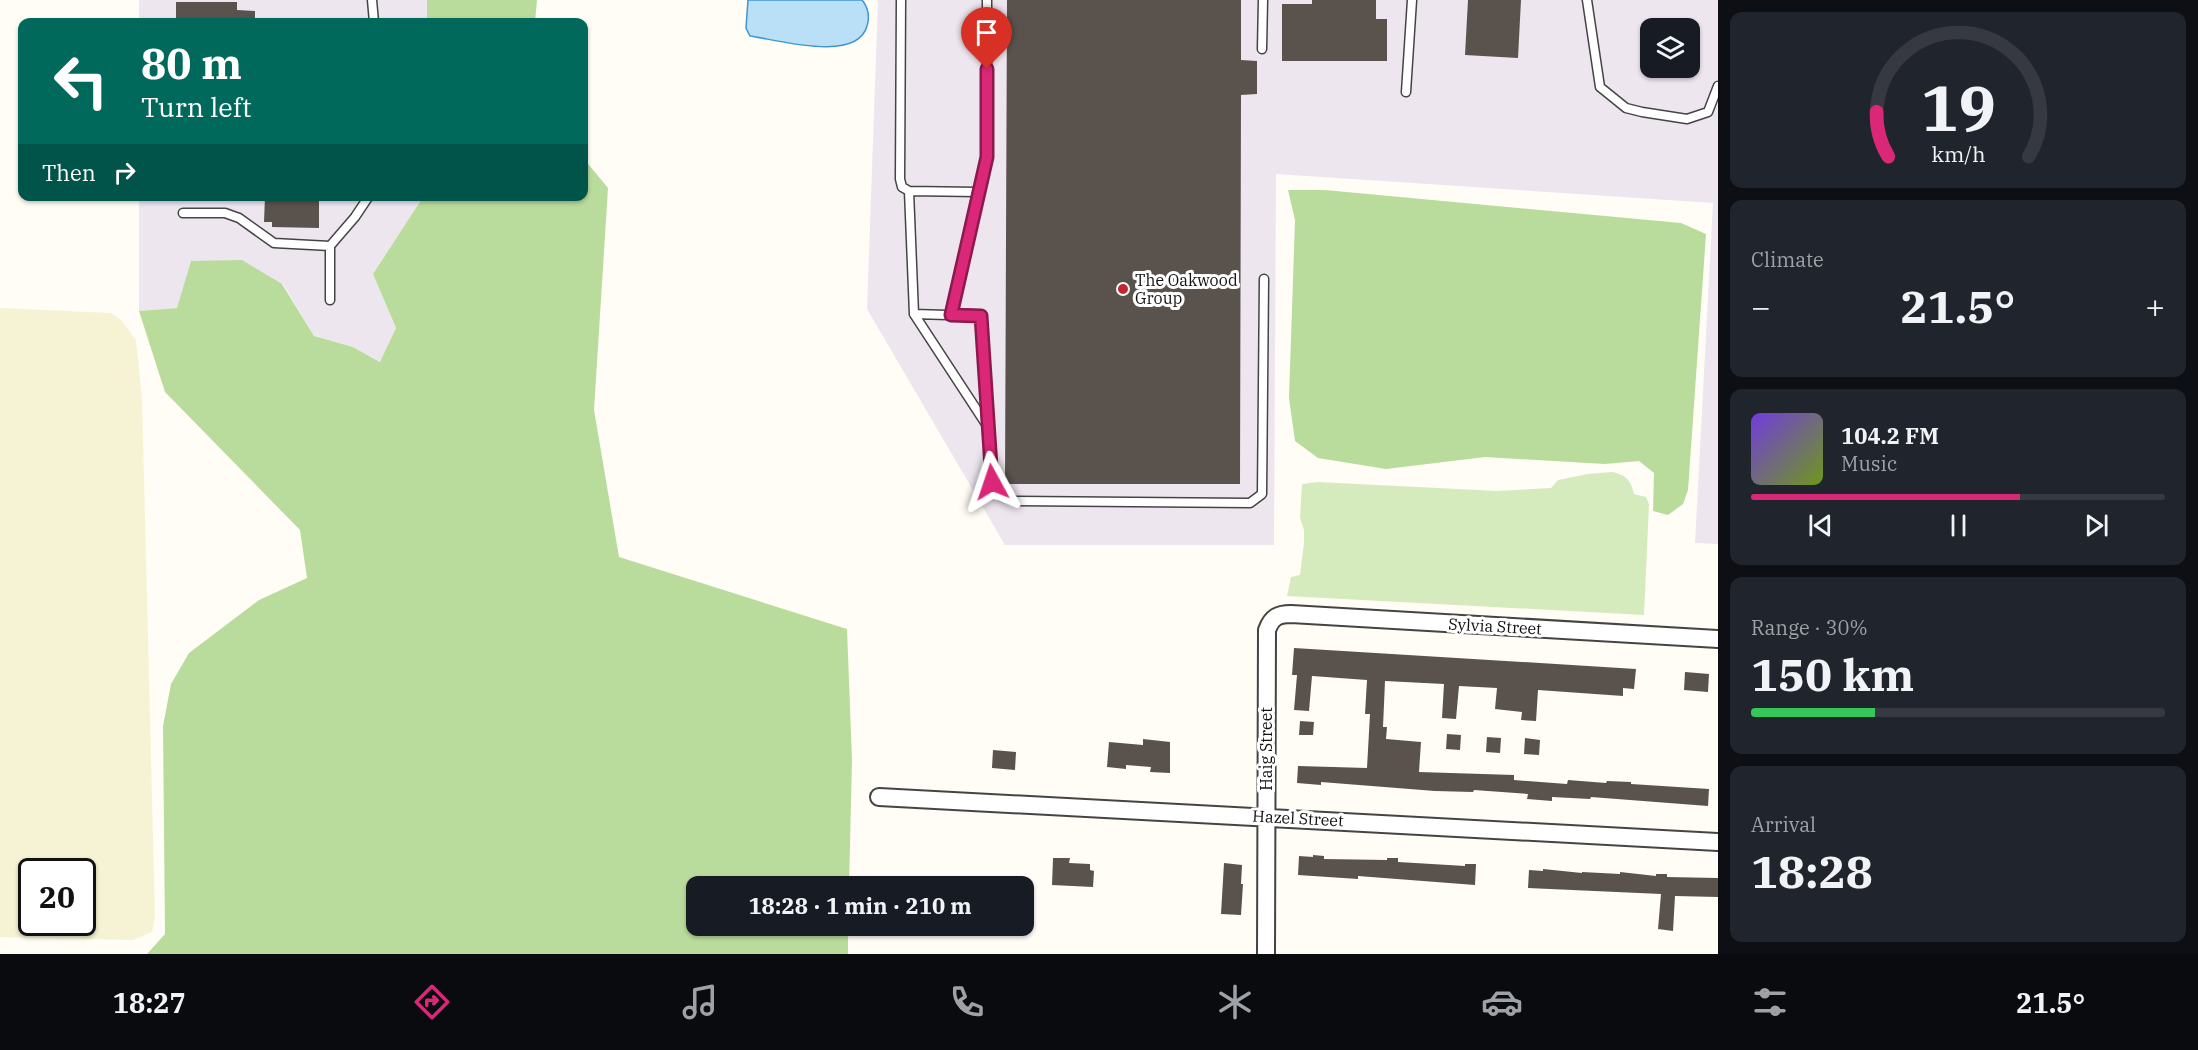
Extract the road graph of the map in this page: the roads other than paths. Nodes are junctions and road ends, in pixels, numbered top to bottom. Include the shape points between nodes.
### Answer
1 (372, 0) edge
2 (901, 0) edge
3 (987, 0) edge
4 (1263, 0) edge
5 (1412, 0) edge
6 (1587, 0) edge
7 (374, 18) edge
8 (1262, 49) dead end
9 (1718, 86) edge
10 (1406, 93) dead end
11 (909, 191) junction
12 (978, 192) junction
13 (366, 201) edge
14 (183, 213) dead end
15 (330, 246) junction
16 (1264, 279) dead end
17 (330, 300) dead end
18 (914, 314) junction
19 (951, 315) junction
20 (987, 426) junction
21 (1274, 618) joint
22 (1718, 639) edge
23 (879, 797) dead end
24 (1266, 817) junction
25 (1718, 842) edge
26 (1266, 954) edge

1 - 7 lane
2 - 11 lane via 900,179 902,187
3 - 12 lane via 987,157
4 - 8 lane
5 - 10 lane
6 - 9 lane via 1600,87 1626,108 1687,119 1708,112
11 - 12 lane
11 - 18 lane
12 - 19 lane
13 - 15 lane
14 - 15 lane via 225,213 239,218 274,243
15 - 17 lane
16 - 20 lane via 1262,494 1250,502 1015,501 1000,496 992,482
18 - 19 lane
18 - 20 lane
19 - 20 lane via 981,316
21 - 22 street, Sylvia Street via 1291,614
21 - 24 street, Haig Street via 1267,630
23 - 24 street, Hazel Street
24 - 25 street, Hazel Street
24 - 26 street, Haig Street

